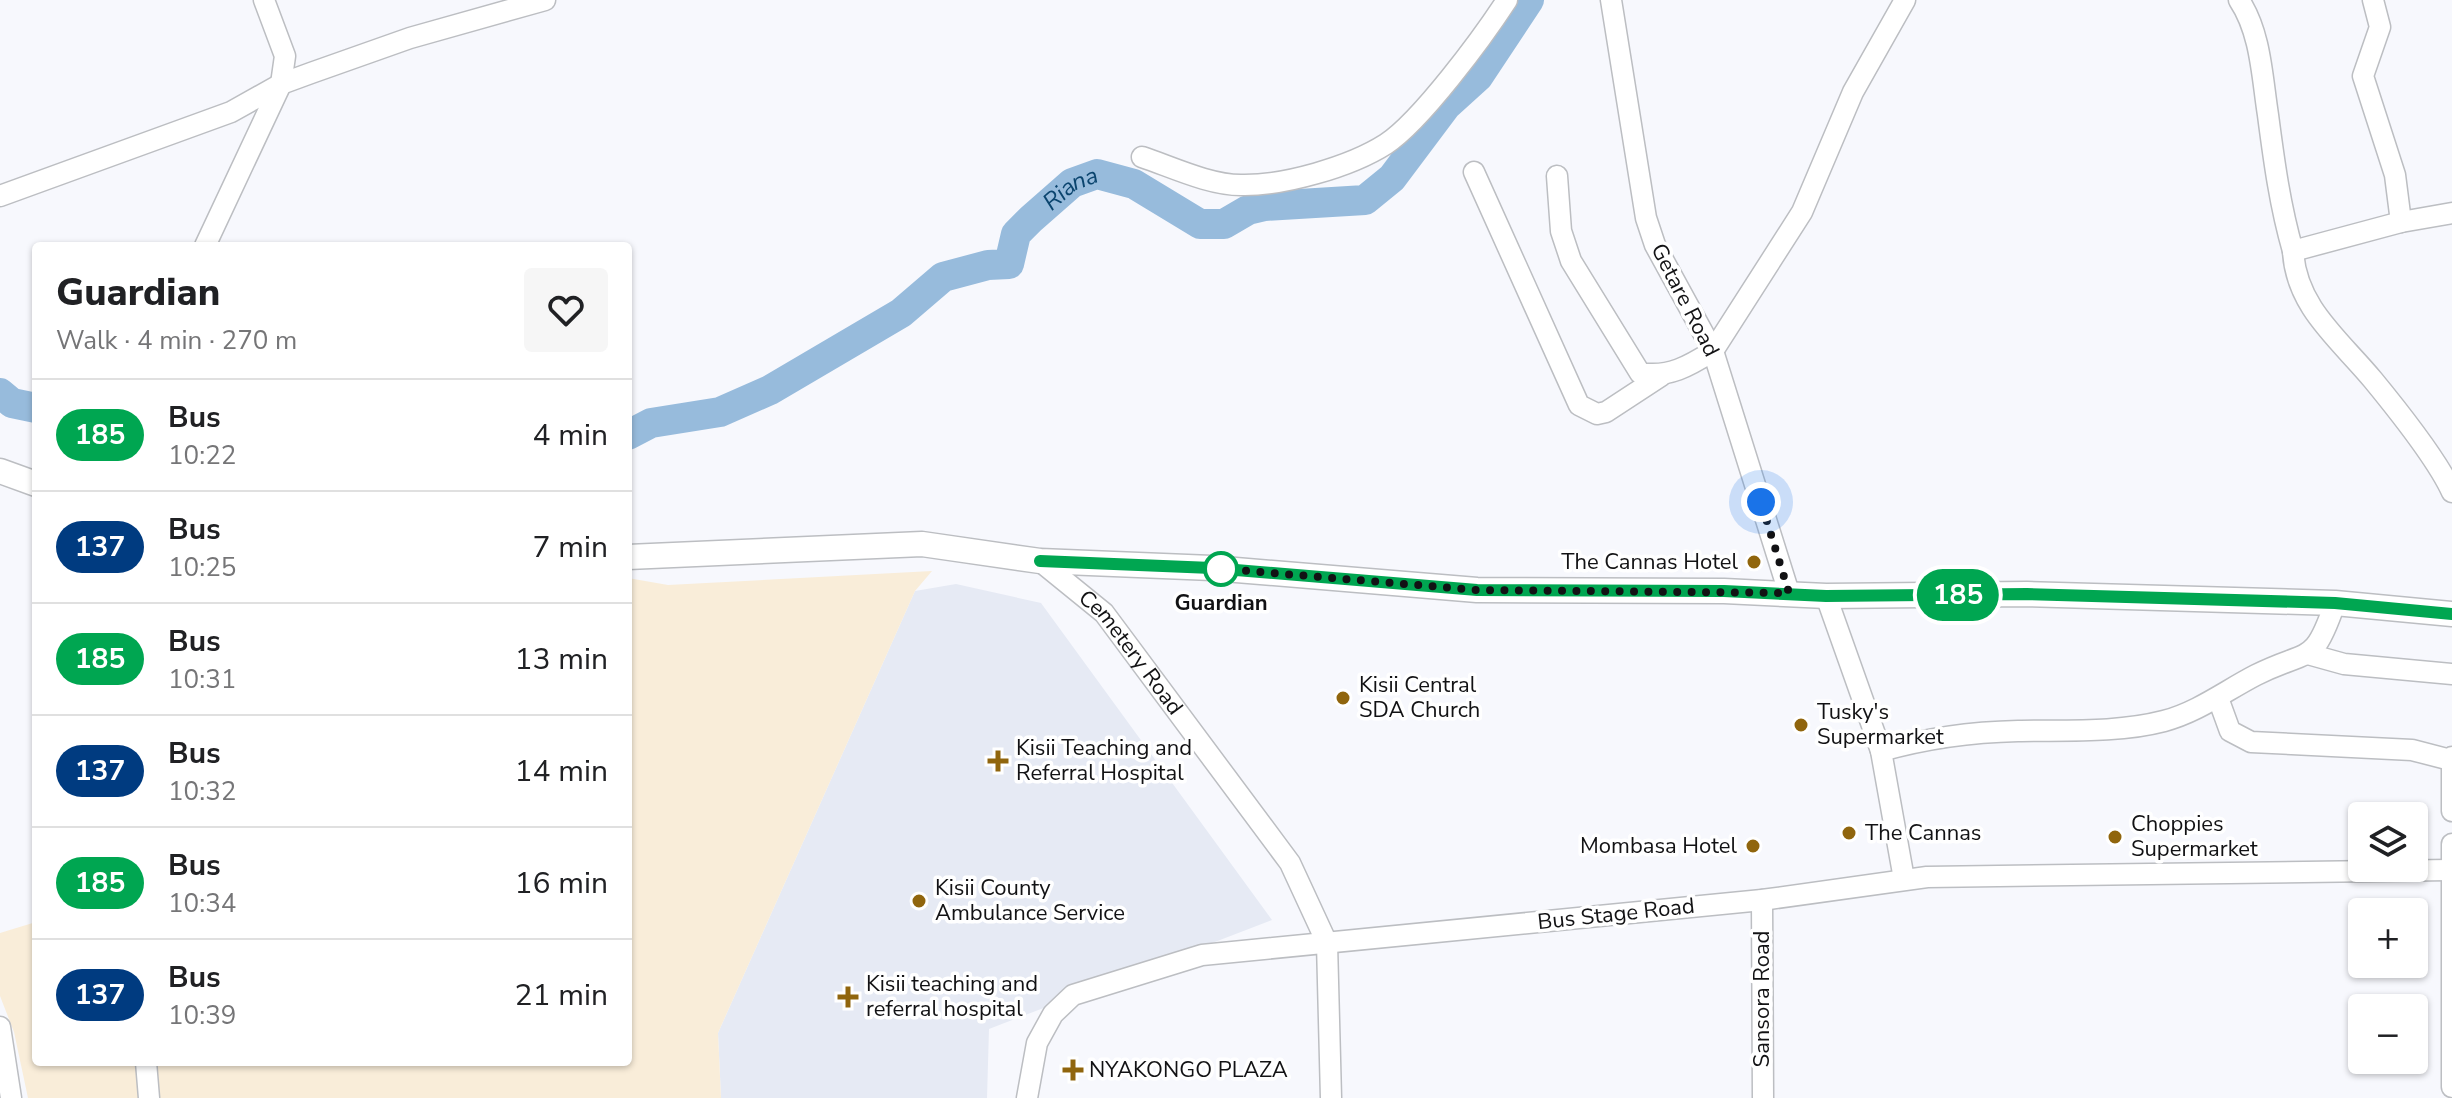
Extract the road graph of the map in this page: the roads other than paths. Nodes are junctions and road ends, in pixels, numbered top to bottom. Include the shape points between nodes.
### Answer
1 (264, 0) edge
2 (545, 0) edge
3 (1507, 0) edge
4 (1611, 0) edge
5 (1905, 0) edge
6 (2239, 0) edge
7 (2373, 0) edge
8 (281, 84) junction
9 (1142, 157) dead end
10 (1474, 172) dead end
11 (1557, 176) dead end
12 (0, 196) edge
13 (2452, 213) edge
14 (2401, 222) junction
15 (207, 242) edge
16 (2293, 251) junction
17 (1713, 351) junction
18 (1661, 376) junction
19 (0, 471) edge
20 (32, 483) edge
21 (2451, 487) edge
22 (632, 557) edge
23 (1040, 561) junction
24 (1789, 593) junction
25 (1826, 596) junction
26 (2335, 603) junction
27 (2452, 614) edge
28 (2308, 654) junction
29 (2452, 674) edge
30 (2218, 698) junction
31 (1881, 751) junction
32 (2452, 758) edge
33 (2452, 811) edge
34 (2452, 844) edge
35 (2450, 870) edge
36 (1904, 879) junction
37 (1762, 900) junction
38 (1327, 943) junction
39 (0, 1027) edge
40 (146, 1066) edge
41 (2452, 1087) edge
42 (11, 1098) edge
43 (149, 1098) edge
44 (1027, 1098) edge
45 (1331, 1098) edge
46 (1763, 1098) edge

1 - 8 street via 285,56
2 - 8 street via 410,38
3 - 9 street via 1417,116 1366,155 1269,185 1241,186
4 - 17 street, Getare Road via 1646,218 1655,245
5 - 17 street via 1853,92 1802,212
6 - 16 street via 2260,59 2279,195
7 - 14 street via 2380,27 2363,76 2395,175
8 - 12 street via 231,112
8 - 15 street
10 - 18 street via 1579,405 1597,414 1606,412
11 - 18 street via 1561,231 1571,261 1640,373
13 - 14 street
14 - 16 street
16 - 21 street via 2294,274 2308,306 2375,382
17 - 18 street
17 - 24 street, Getare Road
19 - 20 street
22 - 23 street via 922,544
23 - 24 street via 1212,568 1477,590
23 - 38 street, Cemetery Road via 1104,613 1290,863
24 - 25 street
25 - 26 street via 2027,594
25 - 31 street
26 - 27 street
26 - 28 street via 2322,641
28 - 29 street via 2344,664
28 - 30 street via 2260,673
30 - 31 street via 2163,721 2071,731 1963,734
30 - 32 street via 2230,731 2251,742 2412,750
31 - 36 street
32 - 33 street
34 - 35 street
35 - 36 street, Bus Stage Road
35 - 41 street
36 - 37 street, Bus Stage Road
37 - 38 street, Bus Stage Road
37 - 46 street, Sansora Road
38 - 44 street, Bus Stage Road via 1202,955 1073,995 1053,1014 1037,1043
38 - 45 street
39 - 42 street
40 - 43 street

